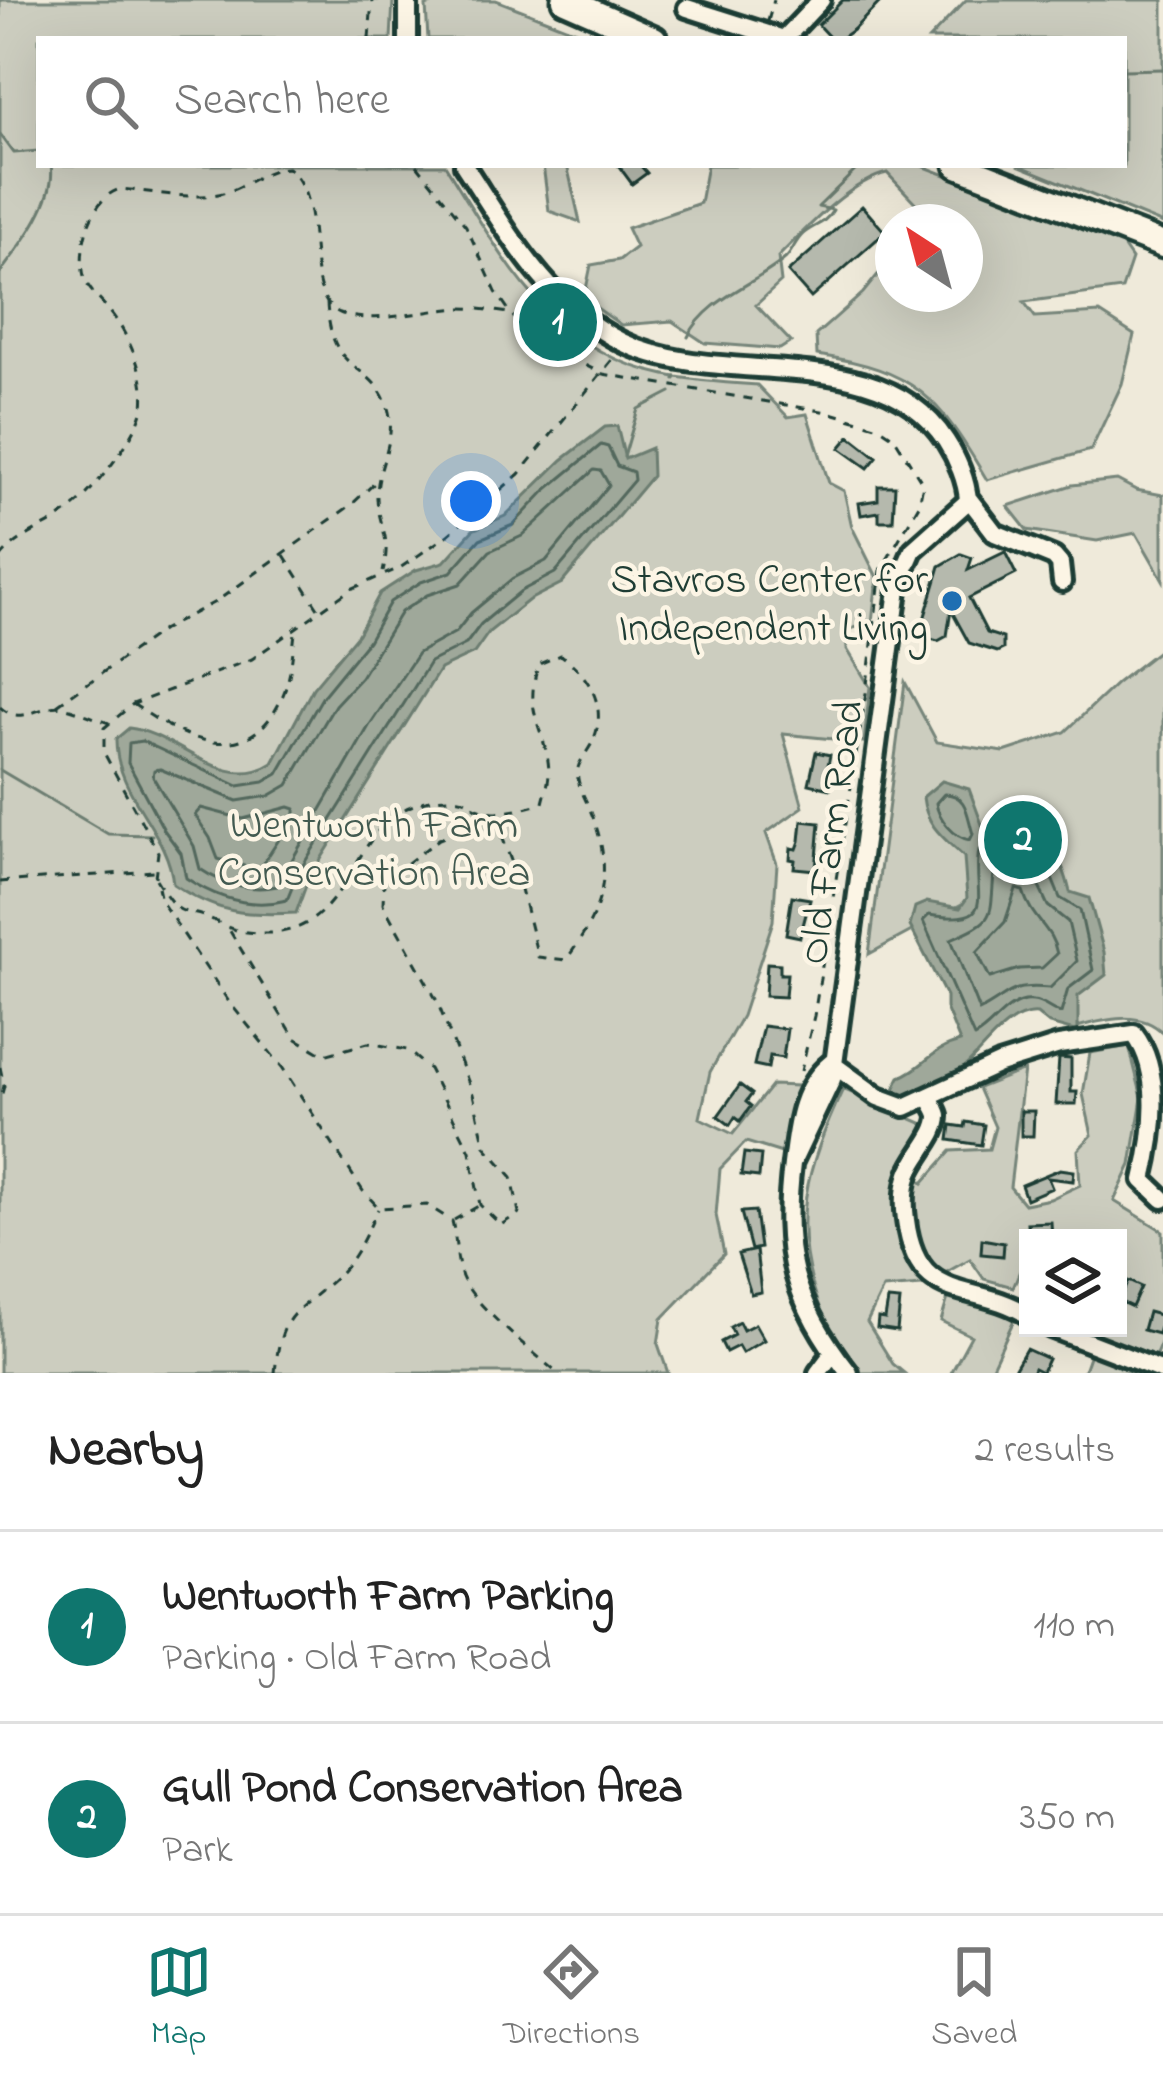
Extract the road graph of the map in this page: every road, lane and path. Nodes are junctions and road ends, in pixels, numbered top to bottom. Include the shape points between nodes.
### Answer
1 (372, 0) edge
2 (408, 0) edge
3 (565, 0) edge
4 (774, 0) edge
5 (821, 0) edge
6 (687, 8) dead end
7 (765, 33) junction
8 (369, 36) edge
9 (408, 36) edge
10 (647, 36) edge
11 (774, 36) edge
12 (787, 36) edge
13 (419, 168) edge
14 (466, 168) edge
15 (966, 168) edge
16 (1163, 245) edge
17 (327, 301) junction
18 (511, 314) junction
19 (624, 343) junction
20 (603, 374) junction
21 (379, 479) junction
22 (969, 499) junction
23 (283, 554) junction
24 (0, 558) edge
25 (382, 574) junction
26 (1063, 582) dead end
27 (319, 610) junction
28 (296, 624) junction
29 (133, 704) junction
30 (57, 705) junction
31 (0, 707) edge
32 (107, 724) junction
33 (154, 871) junction
34 (156, 879) junction
35 (0, 882) edge
36 (227, 928) junction
37 (831, 1063) junction
38 (0, 1066) edge
39 (801, 1071) dead end
40 (929, 1098) junction
41 (0, 1101) edge
42 (1163, 1199) edge
43 (480, 1205) junction
44 (379, 1208) junction
45 (452, 1221) junction
46 (1019, 1311) edge
47 (1074, 1337) edge
48 (833, 1352) junction
49 (1163, 1371) edge
50 (274, 1373) edge
51 (556, 1373) edge
52 (818, 1373) edge
53 (849, 1373) edge

1 - 8 path
2 - 9 street
3 - 10 highway
4 - 7 path
5 - 12 street
6 - 7 street
7 - 11 street
13 - 18 path via 466,226
14 - 19 street via 552,290
15 - 16 highway
17 - 18 path via 344,315 466,308
17 - 21 path via 335,349 388,409 392,434
17 - 24 path via 305,188 288,168 211,196 108,192 83,248 83,275 128,339 144,405 138,425 75,507
18 - 20 path via 528,337
19 - 20 path
19 - 22 street via 889,390 934,425
20 - 25 path via 519,474 417,558
20 - 39 path via 874,425 894,437 923,484 881,570
21 - 23 path
21 - 25 path via 388,551
22 - 26 street via 995,533 1054,557
22 - 37 street, Old Farm Road via 914,550 899,582
23 - 27 path
23 - 30 path
25 - 27 path
27 - 28 path
28 - 29 path via 252,659
28 - 29 path via 286,687 273,715 248,738 201,741
29 - 32 path
30 - 31 path via 22,717
30 - 32 path
32 - 33 path via 101,742 158,852
33 - 34 path
33 - 35 path
34 - 36 path via 174,909
34 - 44 path via 161,901
36 - 43 path via 296,1038 312,1050 324,1055 368,1043 407,1049 429,1070 470,1151
36 - 43 path via 276,934 306,923 345,886 377,831 414,804 446,798 512,812 543,803 549,772 531,684 538,664 561,655 581,670 598,702 595,738 578,767 580,788 607,863 589,929 566,960 538,957 503,838 480,824 439,839 385,881 383,904 436,1001 485,1145 512,1177 519,1213 500,1225
37 - 40 street via 895,1104
37 - 48 street, Old Farm Road via 830,1088 793,1161 786,1196 789,1258
38 - 41 path
40 - 42 street via 1059,1045 1134,1034 1153,1072 1155,1126 1143,1180
40 - 46 street via 938,1116 905,1194 919,1265 939,1284
43 - 45 path
44 - 45 path via 427,1205
44 - 50 path via 340,1274 285,1322
45 - 51 path via 465,1285
47 - 49 street
48 - 52 street
48 - 53 street, Old Farm Road

